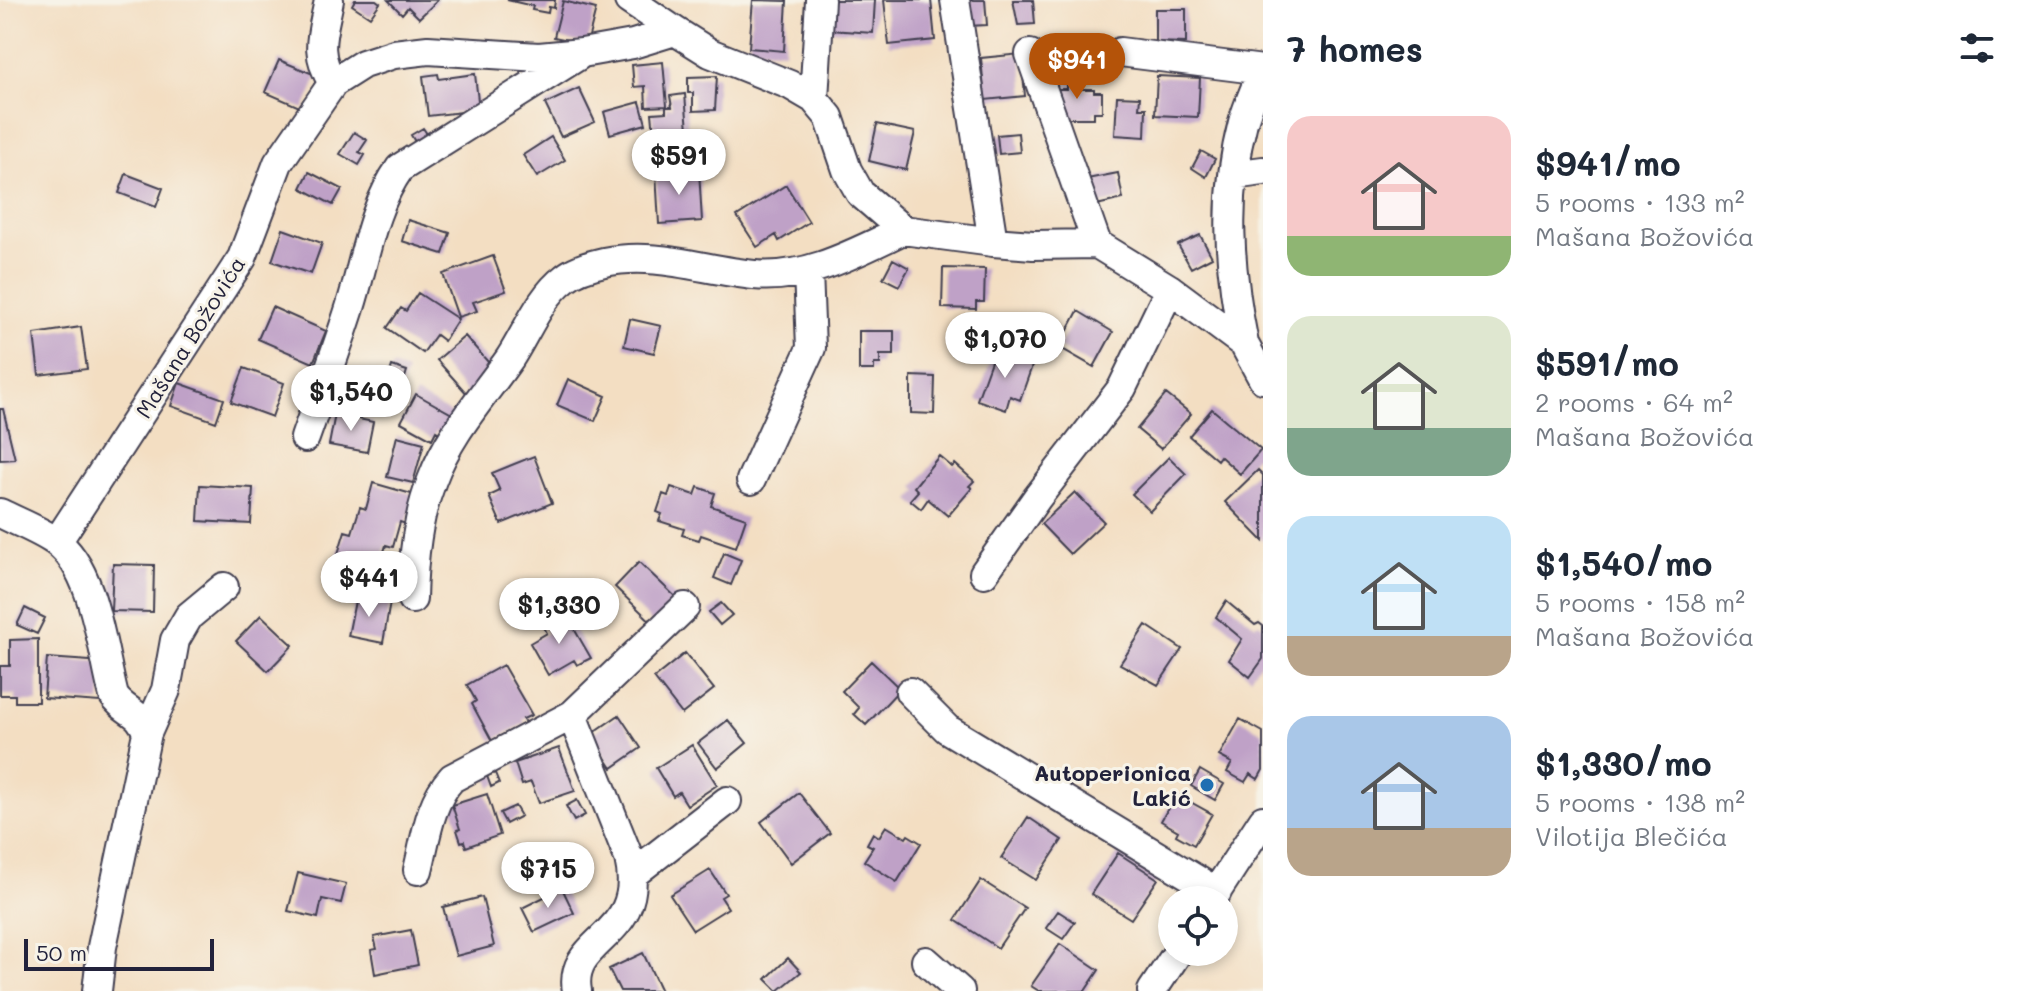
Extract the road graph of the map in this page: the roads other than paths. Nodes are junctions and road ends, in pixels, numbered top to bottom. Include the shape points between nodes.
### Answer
1 (329, 0) edge
2 (629, 0) edge
3 (820, 0) edge
4 (955, 0) edge
5 (675, 31) junction
6 (1120, 52) dead end
7 (582, 53) junction
8 (1030, 54) dead end
9 (1263, 70) edge
10 (333, 83) junction
11 (814, 99) junction
12 (1263, 171) edge
13 (1233, 175) junction
14 (903, 230) junction
15 (993, 242) junction
16 (1097, 244) junction
17 (808, 271) junction
18 (1170, 289) junction
19 (1244, 344) junction
20 (1263, 379) edge
21 (305, 438) dead end
22 (751, 480) dead end
23 (0, 513) edge
24 (57, 542) junction
25 (984, 573) dead end
26 (224, 587) dead end
27 (412, 599) dead end
28 (685, 607) dead end
29 (910, 692) dead end
30 (572, 715) junction
31 (147, 733) junction
32 (727, 801) dead end
33 (1263, 820) edge
34 (418, 870) dead end
35 (633, 874) junction
36 (1198, 886) edge
37 (1220, 886) edge
38 (926, 961) dead end
39 (1169, 966) edge
40 (97, 991) edge
41 (577, 991) edge
42 (960, 991) edge
43 (1152, 991) edge

1 - 10 street via 320,52
2 - 5 street
3 - 11 street
4 - 15 street
5 - 7 street, Mašana Božovića
5 - 11 street via 710,53
6 - 9 street
7 - 10 street, Mašana Božovića via 539,57 428,50 363,64
7 - 21 street via 400,168 378,209
8 - 16 street
9 - 13 street via 1243,121
10 - 24 street, Mašana Božovića via 278,163 242,258
11 - 14 street via 829,117 860,193
12 - 13 street
13 - 19 street via 1232,284
14 - 15 street
14 - 17 street
15 - 16 street
16 - 18 street
17 - 22 street via 811,348
17 - 27 street via 755,275 640,258 580,268 563,279 443,454 419,526
18 - 19 street
18 - 25 street via 1122,388
19 - 20 street
23 - 24 street
24 - 31 street via 85,581 114,696 137,714
26 - 31 street via 189,616 175,640 166,690
28 - 30 street
29 - 36 street via 947,729
30 - 34 street via 452,778 434,805
30 - 35 street
31 - 40 street
32 - 35 street
33 - 37 street
35 - 41 street via 630,904 620,922 578,965
38 - 42 street
39 - 43 street

